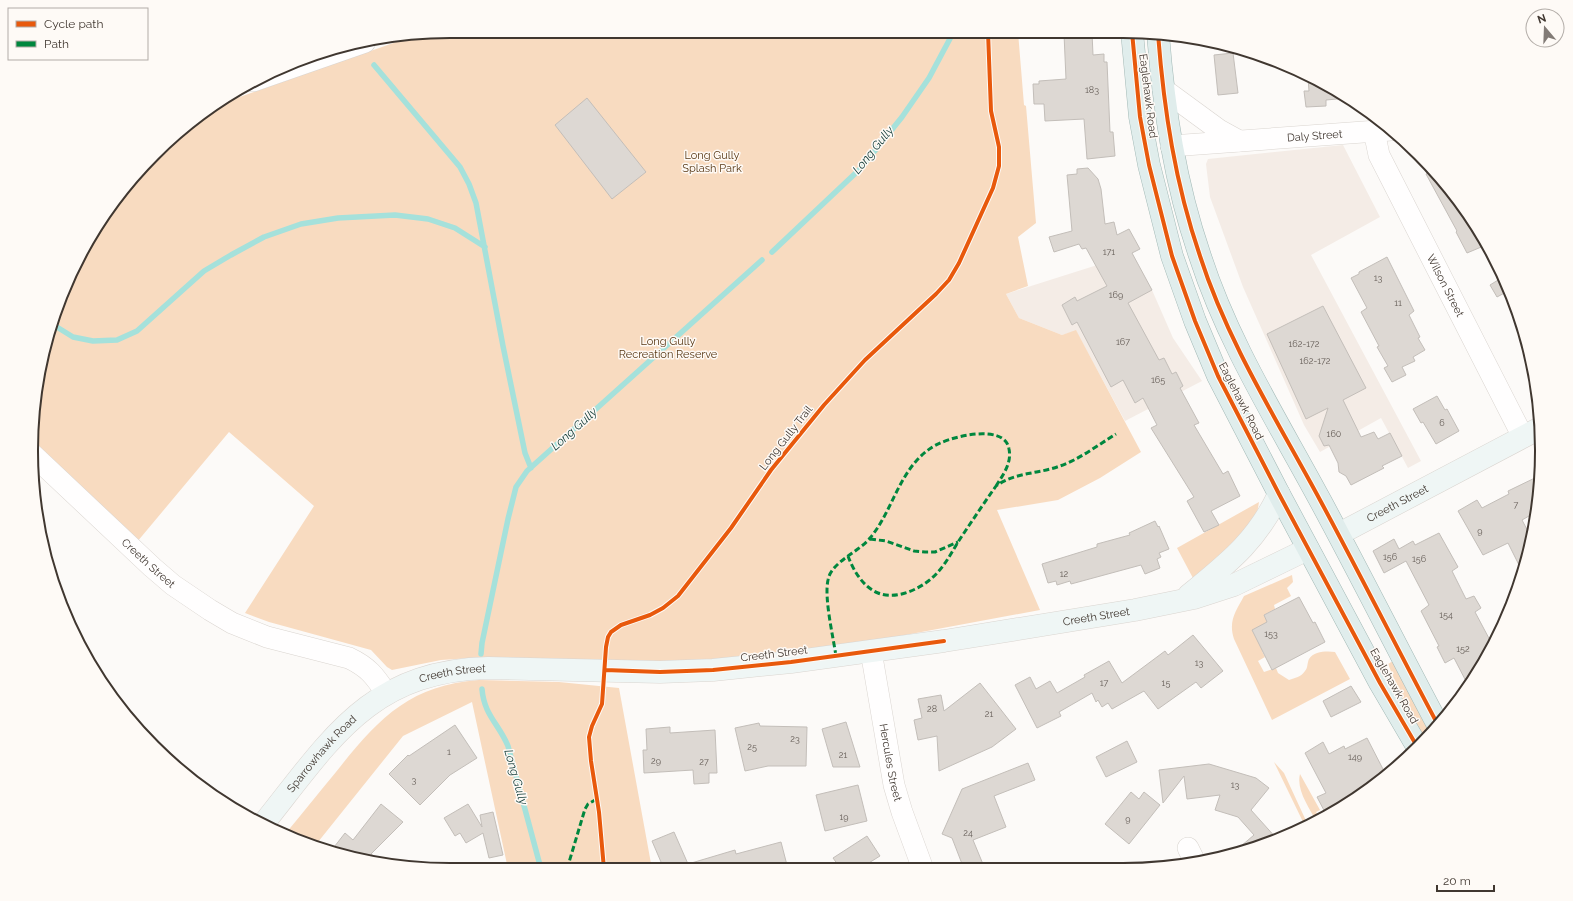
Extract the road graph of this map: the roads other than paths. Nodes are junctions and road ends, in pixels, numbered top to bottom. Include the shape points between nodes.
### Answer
1 (1133, 38) edge
2 (1159, 40) edge
3 (1163, 88) junction
4 (1380, 128) edge
5 (1239, 141) junction
6 (1171, 146) junction
7 (1531, 433) edge
8 (38, 461) edge
9 (1279, 494) junction
10 (1338, 534) junction
11 (1308, 549) junction
12 (1182, 601) junction
13 (871, 651) junction
14 (386, 693) junction
15 (1435, 720) edge
16 (1414, 742) edge
17 (266, 819) edge
18 (921, 863) edge

1 - 9 main road, Eaglehawk Road via 1140,117 1146,150 1176,269 1218,376
2 - 3 main road, Eaglehawk Road
3 - 5 street via 1219,130
3 - 6 main road, Eaglehawk Road
4 - 5 street, Daly Street
4 - 7 street, Wilson Street via 1378,155
5 - 6 street, Daly Street
6 - 10 main road, Eaglehawk Road via 1191,229 1218,305 1243,359
7 - 10 main road, Creeth Street
8 - 14 street, Creeth Street via 152,567 191,598 232,623 266,637 358,662 371,672
9 - 11 main road, Eaglehawk Road
9 - 12 main road via 1266,521 1247,544 1223,568
10 - 11 main road, Creeth Street
10 - 15 main road, Eaglehawk Road
11 - 12 main road, Creeth Street via 1234,585
11 - 16 main road, Eaglehawk Road via 1380,684
12 - 13 main road, Creeth Street via 1006,632
13 - 14 main road, Creeth Street via 713,670 660,672 460,669 428,676
13 - 18 street, Hercules Street via 894,785
14 - 17 main road, Sparrowhawk Road via 356,715 339,732

